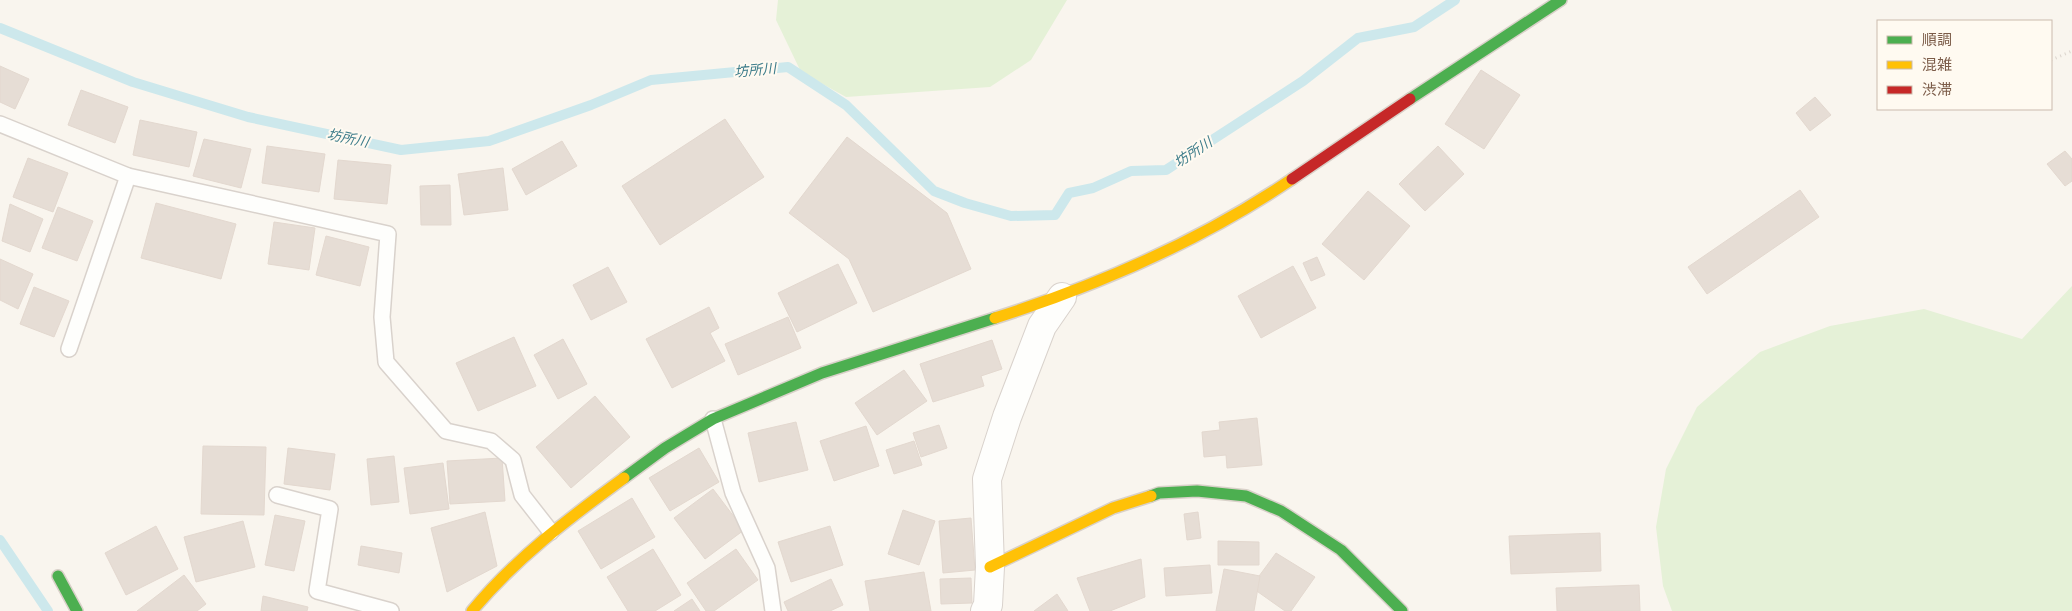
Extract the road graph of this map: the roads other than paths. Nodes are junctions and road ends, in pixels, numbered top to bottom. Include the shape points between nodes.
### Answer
1 (1561, 0) edge
2 (0, 124) edge
3 (128, 176) junction
4 (1062, 297) junction
5 (69, 349) dead end
6 (713, 419) junction
7 (277, 494) dead end
8 (551, 532) junction
9 (990, 567) junction
10 (58, 576) dead end
11 (77, 611) edge
12 (391, 611) edge
13 (472, 611) edge
14 (773, 611) edge
15 (985, 611) edge
16 (1402, 611) edge

1 - 4 street via 1270,194 1168,250
2 - 3 lane
3 - 5 lane
3 - 8 lane via 388,234 382,317 386,362 446,430 492,442 513,460 522,495
4 - 6 street via 822,373
4 - 9 street via 1042,326 986,479
6 - 8 street via 665,448
6 - 14 lane via 733,493 767,568
7 - 12 lane via 330,509 317,591
8 - 13 street
9 - 15 street
9 - 16 street via 1113,508 1159,493 1197,491 1246,496 1281,511 1341,550
10 - 11 street

